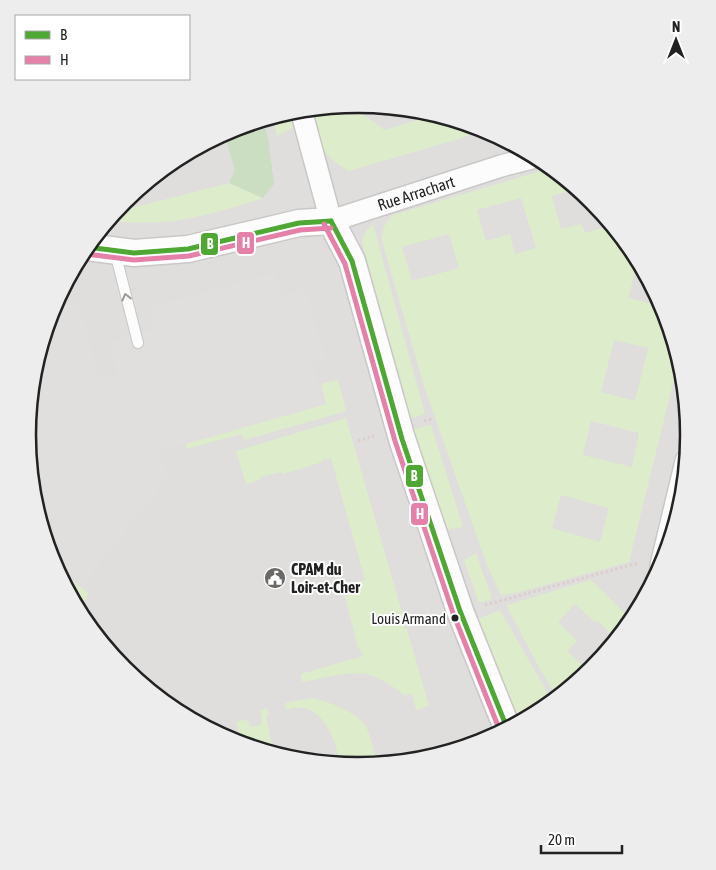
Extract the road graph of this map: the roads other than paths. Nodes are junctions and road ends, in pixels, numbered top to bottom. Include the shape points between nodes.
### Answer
1 (303, 118) edge
2 (511, 152) edge
3 (525, 160) edge
4 (501, 166) junction
5 (331, 221) junction
6 (97, 247) edge
7 (115, 250) junction
8 (138, 343) dead end
9 (504, 722) edge

1 - 5 street
2 - 4 street
3 - 4 street, Rue Arrachart
4 - 5 street, Rue Arrachart
5 - 7 street via 299,222 188,249 134,253
5 - 9 street via 352,261 402,439 460,611
6 - 7 street
8 -> 7 lane

